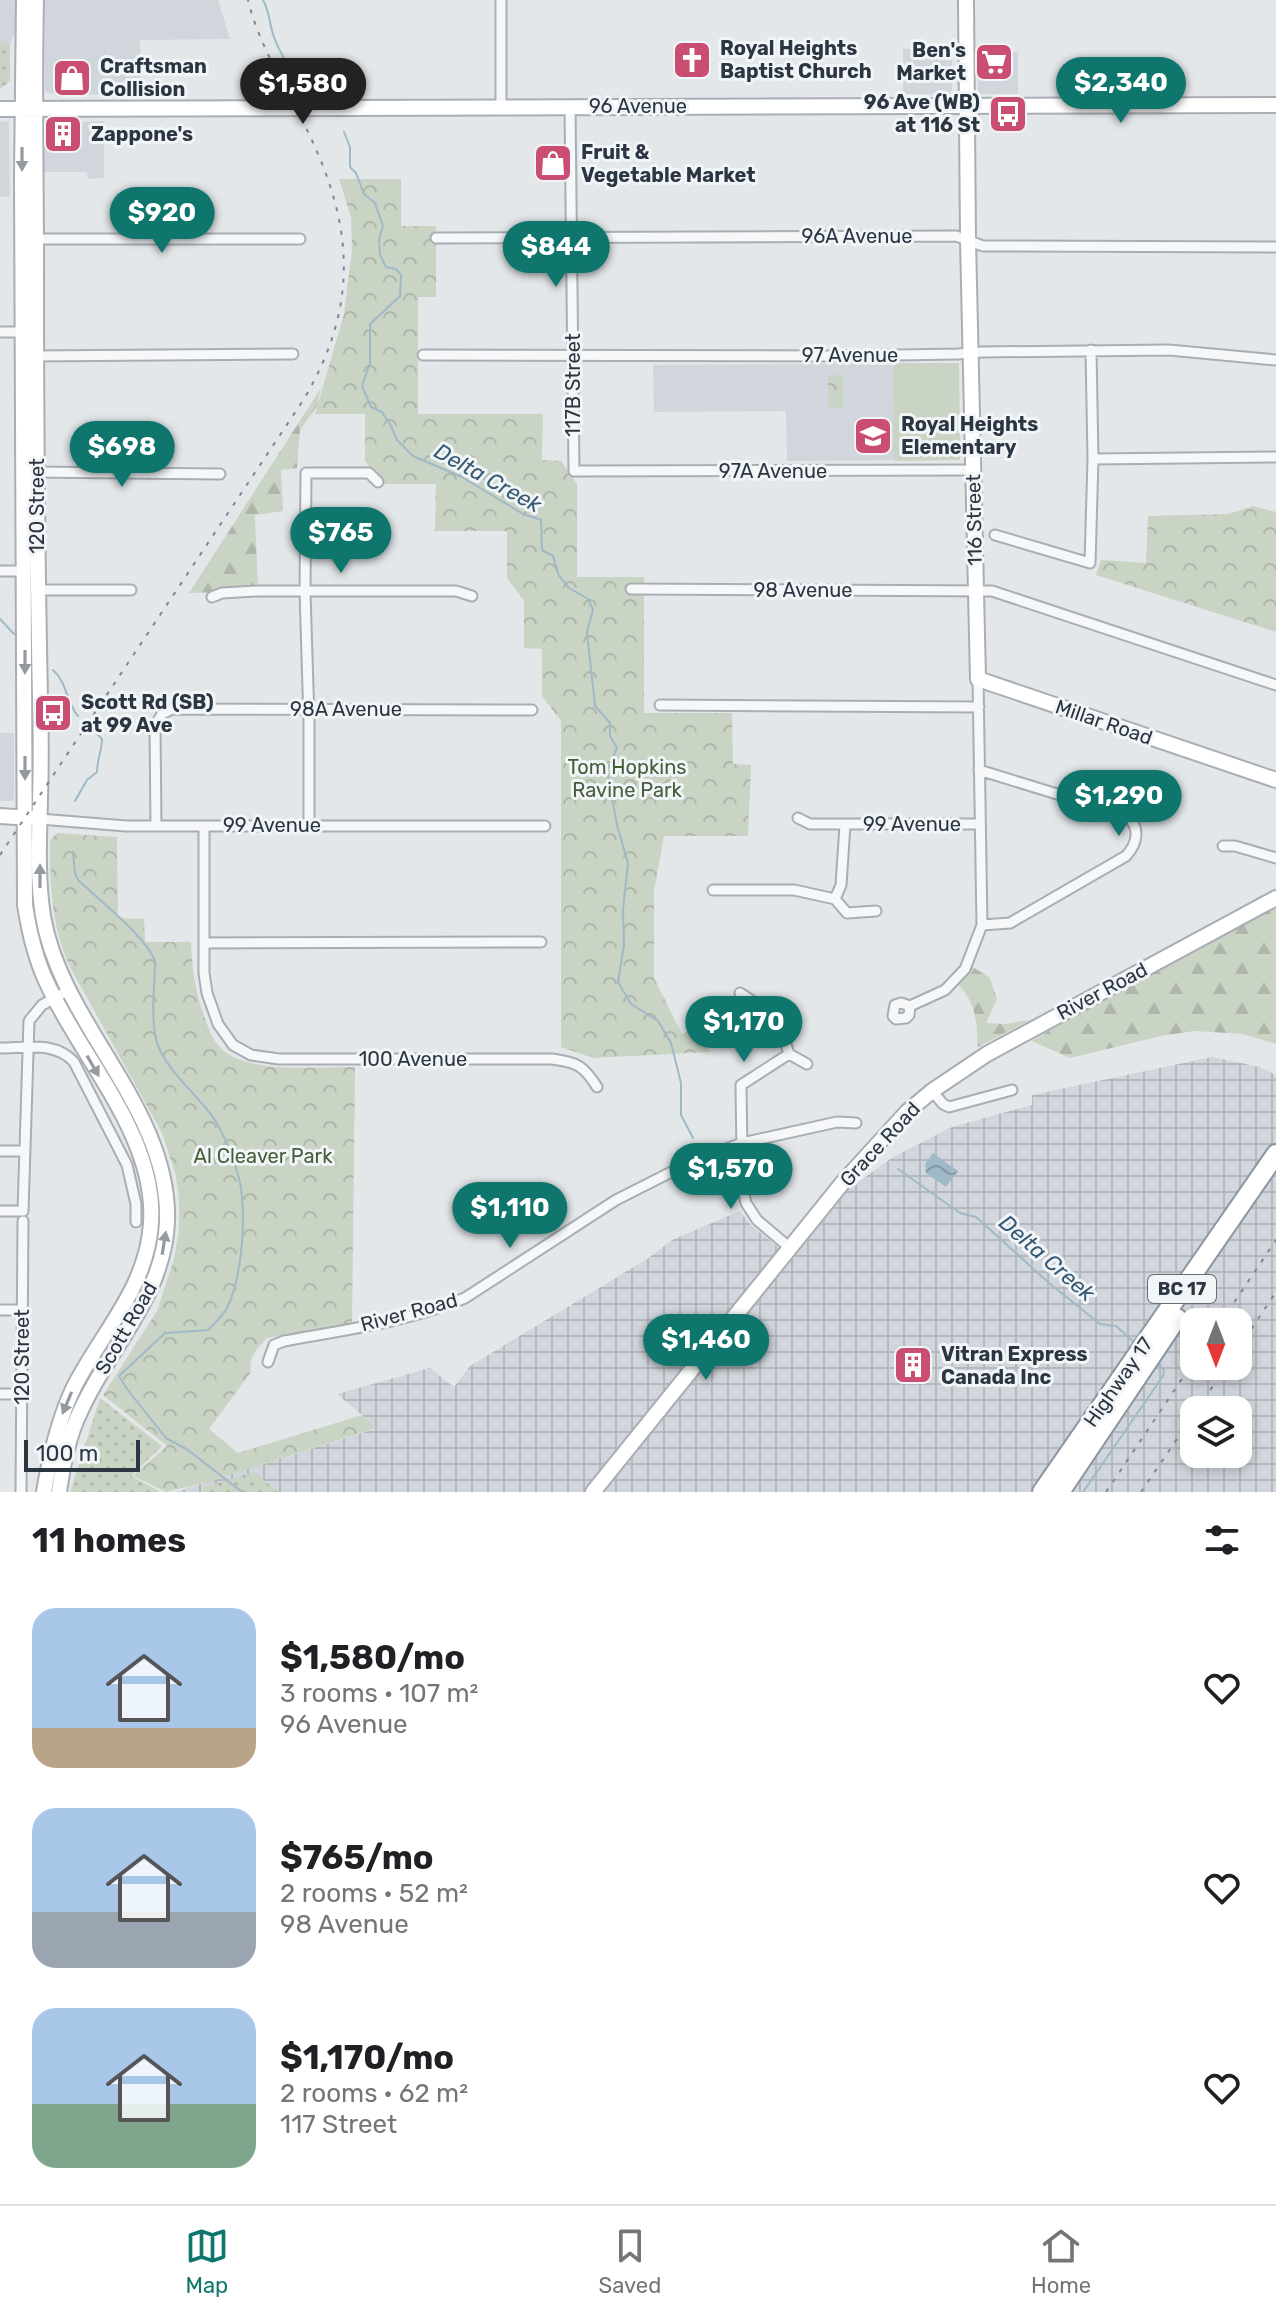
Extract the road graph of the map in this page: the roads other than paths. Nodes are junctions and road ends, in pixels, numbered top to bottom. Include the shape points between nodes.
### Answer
1 (24, 0) edge
2 (36, 0) edge
3 (501, 0) edge
4 (966, 0) edge
5 (1276, 105) edge
6 (967, 106) junction
7 (501, 107) junction
8 (570, 107) junction
9 (0, 109) edge
10 (29, 109) junction
11 (572, 237) junction
12 (436, 238) dead end
13 (30, 239) junction
14 (300, 239) dead end
15 (968, 240) junction
16 (1276, 247) edge
17 (0, 332) edge
18 (23, 332) junction
19 (1091, 350) junction
20 (972, 353) junction
21 (293, 354) dead end
22 (423, 355) dead end
23 (573, 355) junction
24 (30, 356) junction
25 (1276, 360) edge
26 (1276, 457) edge
27 (1093, 459) junction
28 (973, 470) junction
29 (574, 471) joint
30 (30, 472) junction
31 (220, 474) dead end
32 (378, 482) dead end
33 (995, 535) dead end
34 (0, 571) edge
35 (31, 571) junction
36 (631, 589) dead end
37 (37, 590) junction
38 (131, 590) dead end
39 (976, 590) junction
40 (305, 592) junction
41 (472, 596) dead end
42 (212, 597) dead end
43 (978, 679) junction
44 (1276, 685) edge
45 (660, 705) dead end
46 (979, 707) junction
47 (308, 709) junction
48 (532, 710) dead end
49 (979, 770) junction
50 (1276, 780) edge
51 (0, 816) edge
52 (32, 818) junction
53 (798, 818) dead end
54 (980, 824) junction
55 (309, 825) junction
56 (845, 825) junction
57 (156, 826) junction
58 (204, 826) junction
59 (545, 826) dead end
60 (1223, 846) dead end
61 (1276, 858) edge
62 (713, 890) dead end
63 (1276, 898) edge
64 (835, 899) junction
65 (876, 911) dead end
66 (982, 925) junction
67 (541, 942) dead end
68 (204, 943) junction
69 (69, 990) junction
70 (740, 993) dead end
71 (54, 998) junction
72 (910, 1006) dead end
73 (0, 1048) edge
74 (27, 1048) junction
75 (789, 1054) junction
76 (807, 1064) dead end
77 (597, 1087) dead end
78 (1012, 1090) dead end
79 (932, 1091) junction
80 (856, 1123) dead end
81 (742, 1143) junction
82 (0, 1151) edge
83 (24, 1151) junction
84 (1276, 1154) edge
85 (1276, 1172) edge
86 (0, 1211) edge
87 (23, 1216) junction
88 (136, 1222) dead end
89 (790, 1248) junction
90 (0, 1310) edge
91 (22, 1310) junction
92 (268, 1362) dead end
93 (0, 1394) edge
94 (22, 1394) junction
95 (21, 1492) edge
96 (44, 1492) edge
97 (59, 1492) edge
98 (593, 1492) edge
99 (1042, 1492) edge
100 (1060, 1492) edge

1 - 10 street, 120 Street
2 - 10 street, 120 Street
3 - 7 street
4 - 6 street, 116 Street
5 - 6 street, 96 Avenue
6 - 8 street, 96 Avenue
6 - 15 street, 116 Street
7 - 8 street, 96 Avenue
7 - 10 street, 96 Avenue
8 - 11 street, 117B Street
9 - 10 street, 96 Avenue
10 - 13 street, 120 Street
11 - 12 street, 96A Avenue
11 - 15 street, 96A Avenue
11 - 23 street, 117B Street
13 - 14 street
13 - 18 street, 120 Street
13 - 24 street, 120 Street
15 - 16 street, 96A Avenue via 983,246
15 - 20 street, 116 Street
17 - 18 street
18 - 24 street, 120 Street
19 - 20 street, 97 Avenue
19 - 25 street, 97 Avenue via 1169,350
19 - 27 street
20 - 23 street, 97 Avenue
20 - 28 street, 116 Street
21 - 24 street
22 - 23 street, 97 Avenue
23 - 29 street, 117B Street
24 - 30 street, 120 Street
26 - 27 street
27 - 33 street via 1090,563
28 - 29 street, 97A Avenue
28 - 39 street, 116 Street
30 - 31 street
30 - 35 street, 120 Street
32 - 40 street via 369,473 306,473
34 - 35 street
35 - 37 street, 120 Street
35 -> 52 street, 120 Street
36 - 39 street, 98 Avenue
37 - 38 street
37 - 52 street, 120 Street via 40,697
39 - 43 street, 116 Street
39 - 44 street, 98 Avenue
40 - 41 street via 456,591
40 - 42 street
40 - 47 street
43 - 46 street, 116 Street
43 - 50 street, Millar Road
45 - 46 street
46 - 49 street, 116 Street
47 - 48 street, 98A Avenue
47 - 55 street
47 - 57 street, 98A Avenue via 177,709 162,714 155,735
49 - 54 street, 116 Street
49 - 66 street via 1125,815 1136,829 1126,856 1010,923
51 - 52 street, 99 Avenue
52 - 57 street, 99 Avenue
69 -> 52 street, 120 Street via 43,915
52 - 71 street, 120 Street via 24,882 28,922
53 - 56 street, 99 Avenue via 810,824
54 - 56 street, 99 Avenue
54 - 66 street, 116 Street
55 - 58 street, 99 Avenue
55 - 59 street, 99 Avenue
56 - 64 street via 841,885
57 - 58 street, 99 Avenue
58 - 68 street
60 - 61 street
62 - 64 street via 794,890
63 - 79 street, River Road via 987,1054
64 - 65 street via 847,913
66 - 72 street, 116 Street via 965,969 945,990
67 - 68 street
68 - 77 street, 100 Avenue via 206,990 216,1020 244,1053 271,1059 562,1060 583,1068
69 - 71 street, 120 Street
97 -> 69 street, Scott Road via 80,1411 150,1293 163,1253 167,1216 153,1143
70 - 75 street via 775,1020
71 - 74 street, 120 Street via 32,1016
71 -> 96 street, Scott Road via 135,1139 152,1206 138,1280 75,1385 53,1446
73 - 74 street
74 - 83 street, 120 Street
74 - 88 street via 59,1050 74,1062 124,1158
75 - 76 street
75 - 81 street via 741,1085
78 - 79 street, Grace Road via 949,1107
79 - 89 street, Grace Road via 844,1181
80 - 81 street, River Road via 837,1122
81 - 89 street via 746,1203 757,1220
81 - 92 street, River Road via 616,1200 465,1298 403,1318 284,1341 274,1345
82 - 83 street
83 - 87 street, 120 Street
84 - 99 highway, Highway 17 / BC 17
85 - 100 highway, Highway 17 / BC 17
86 - 87 street
87 - 91 street, 120 Street
89 - 98 street, Grace Road
90 - 91 street
91 - 94 street, 120 Street
93 - 94 street
94 - 95 street, 120 Street

